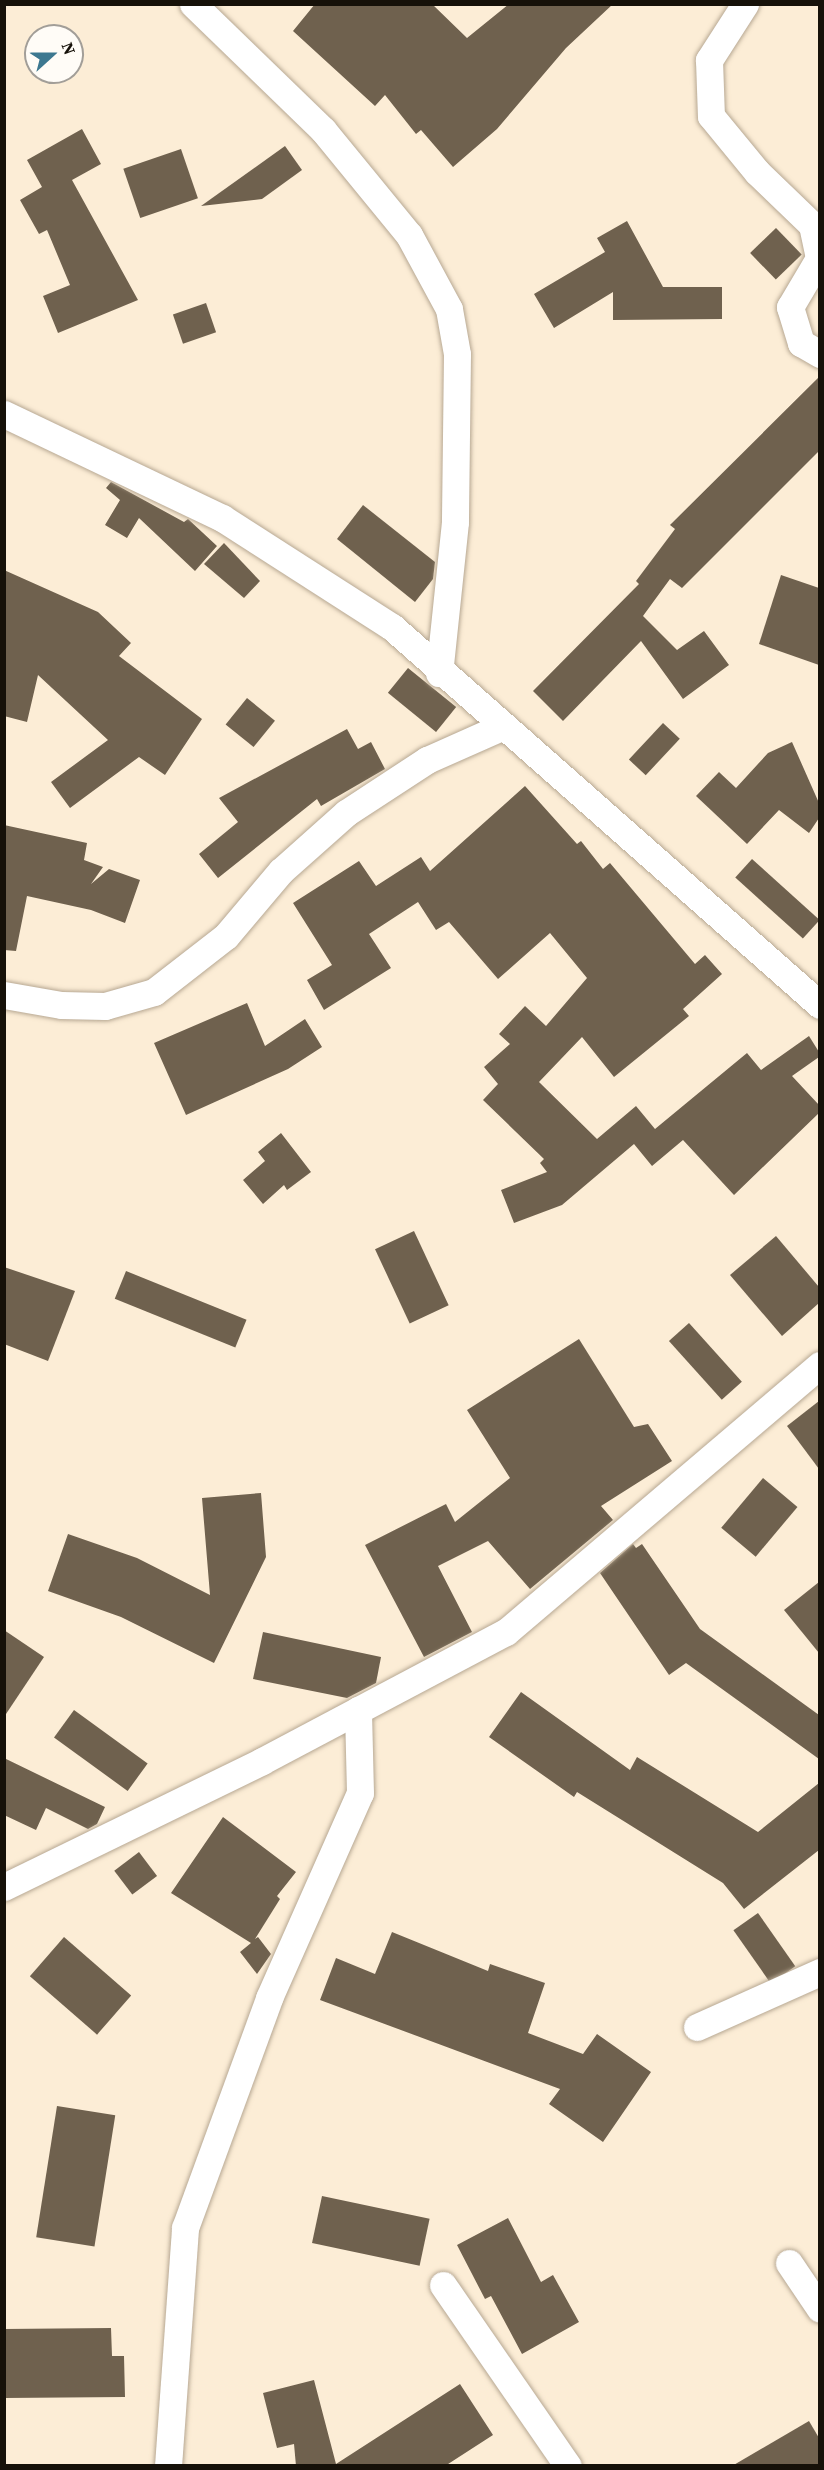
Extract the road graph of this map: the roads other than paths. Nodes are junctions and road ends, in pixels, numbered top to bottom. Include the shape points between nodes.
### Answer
1 (193, 4) edge
2 (745, 4) edge
3 (819, 354) edge
4 (4, 414) edge
5 (439, 673) junction
6 (501, 727) junction
7 (4, 995) edge
8 (819, 1005) edge
9 (819, 1365) edge
10 (358, 1710) junction
11 (4, 1887) edge
12 (819, 1972) edge
13 (697, 2027) dead end
14 (789, 2263) dead end
15 (443, 2285) dead end
16 (819, 2309) edge
17 (168, 2466) edge
18 (568, 2466) edge

1 - 5 street via 323,130 409,235 448,309 457,354 455,522
2 - 3 street via 709,60 711,116 758,172 812,225 819,258 790,307 801,343
4 - 5 street via 222,518 392,627
5 - 6 street
6 - 7 street via 427,760 346,813 281,871 226,936 154,992 105,1006 61,1005
6 - 8 street
9 - 10 street via 506,1632
10 - 11 street
10 - 17 street via 360,1793 269,1998 185,2228
12 - 13 street
14 - 16 street
15 - 18 street

